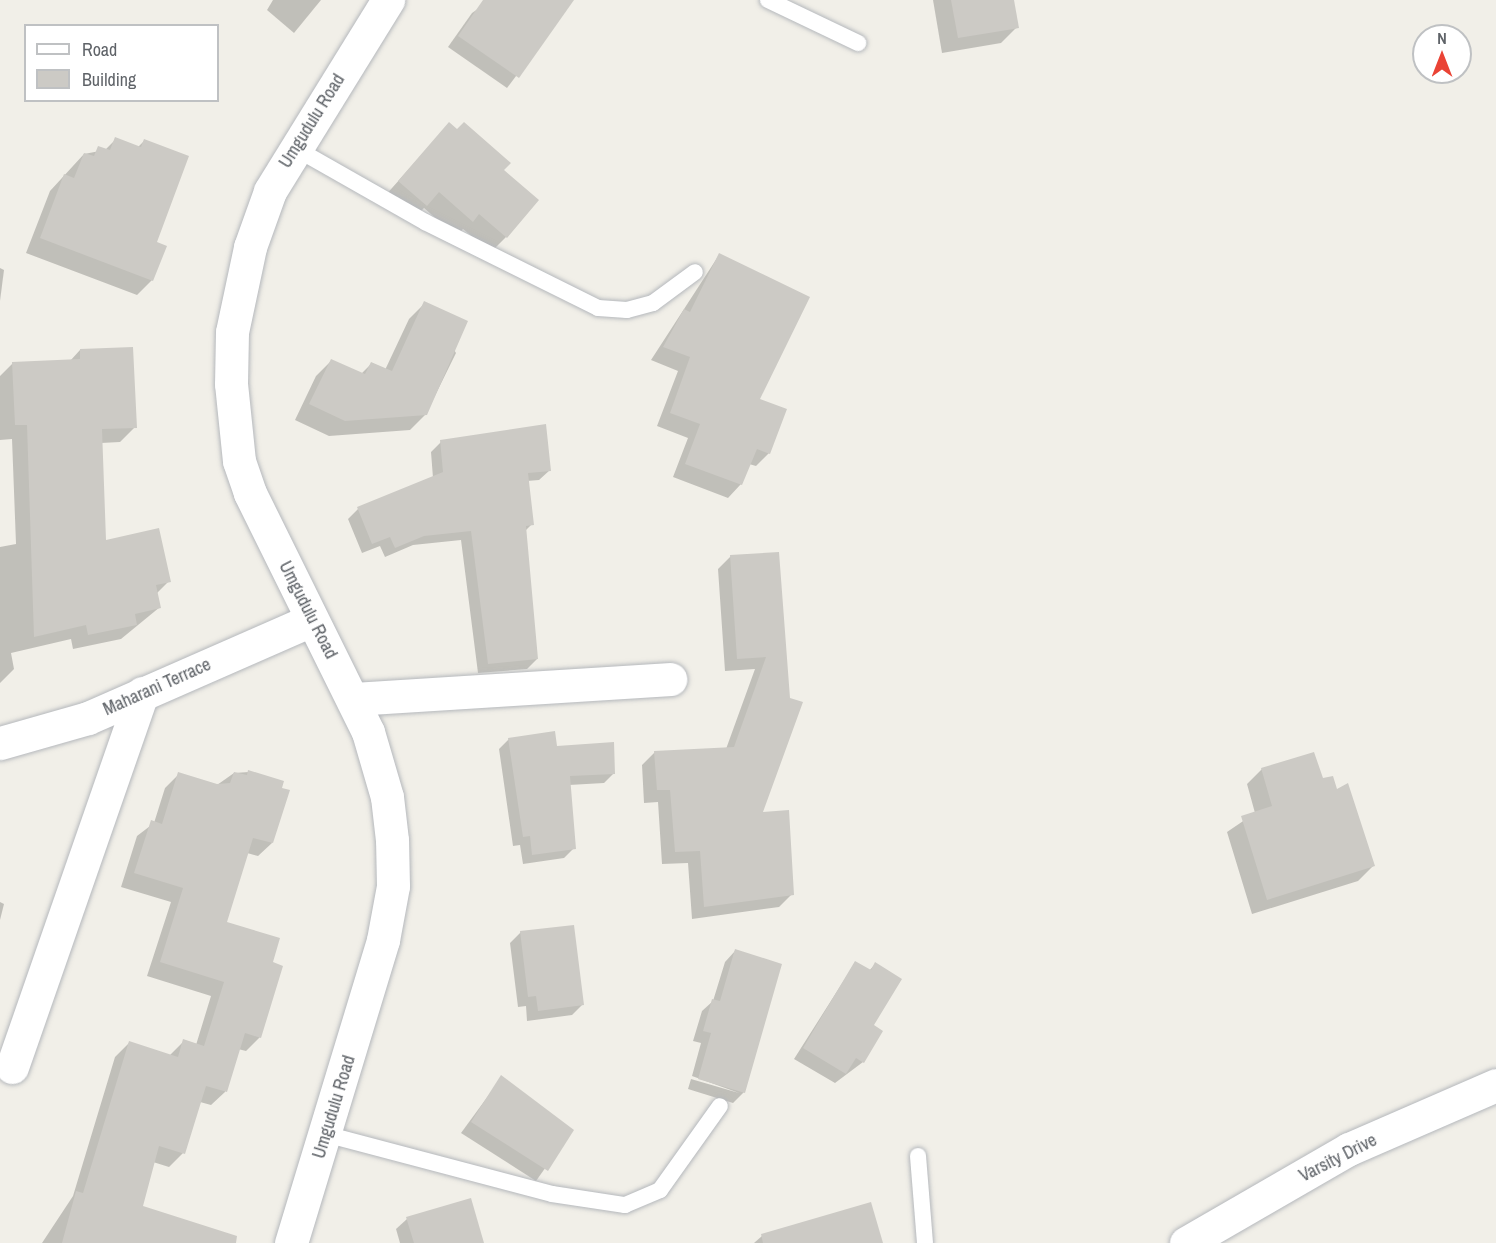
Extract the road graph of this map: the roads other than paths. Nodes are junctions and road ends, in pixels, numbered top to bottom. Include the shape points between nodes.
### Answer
1 (388, 0) edge
2 (768, 0) edge
3 (858, 43) dead end
4 (293, 147) junction
5 (695, 272) dead end
6 (311, 620) junction
7 (670, 679) dead end
8 (142, 693) junction
9 (354, 699) junction
10 (0, 743) edge
11 (12, 1067) dead end
12 (1496, 1085) edge
13 (720, 1106) dead end
14 (325, 1134) junction
15 (918, 1156) dead end
16 (291, 1243) edge
17 (924, 1243) edge
18 (1186, 1243) edge

1 - 4 street, Umgudulu Road
2 - 3 lane
4 - 5 lane via 425,222 598,308 627,310 653,303
4 - 6 street, Umgudulu Road via 250,247 232,332 231,384 239,461 250,493
6 - 8 street, Maharani Terrace
6 - 9 street, Umgudulu Road
7 - 9 street
8 - 10 street, Maharani Terrace via 88,718
8 - 11 street
9 - 14 street, Umgudulu Road via 387,797 393,885 369,993
12 - 18 street, Varsity Drive via 1349,1149
13 - 14 lane via 660,1190 625,1205 552,1194
14 - 16 street, Umgudulu Road
15 - 17 lane

